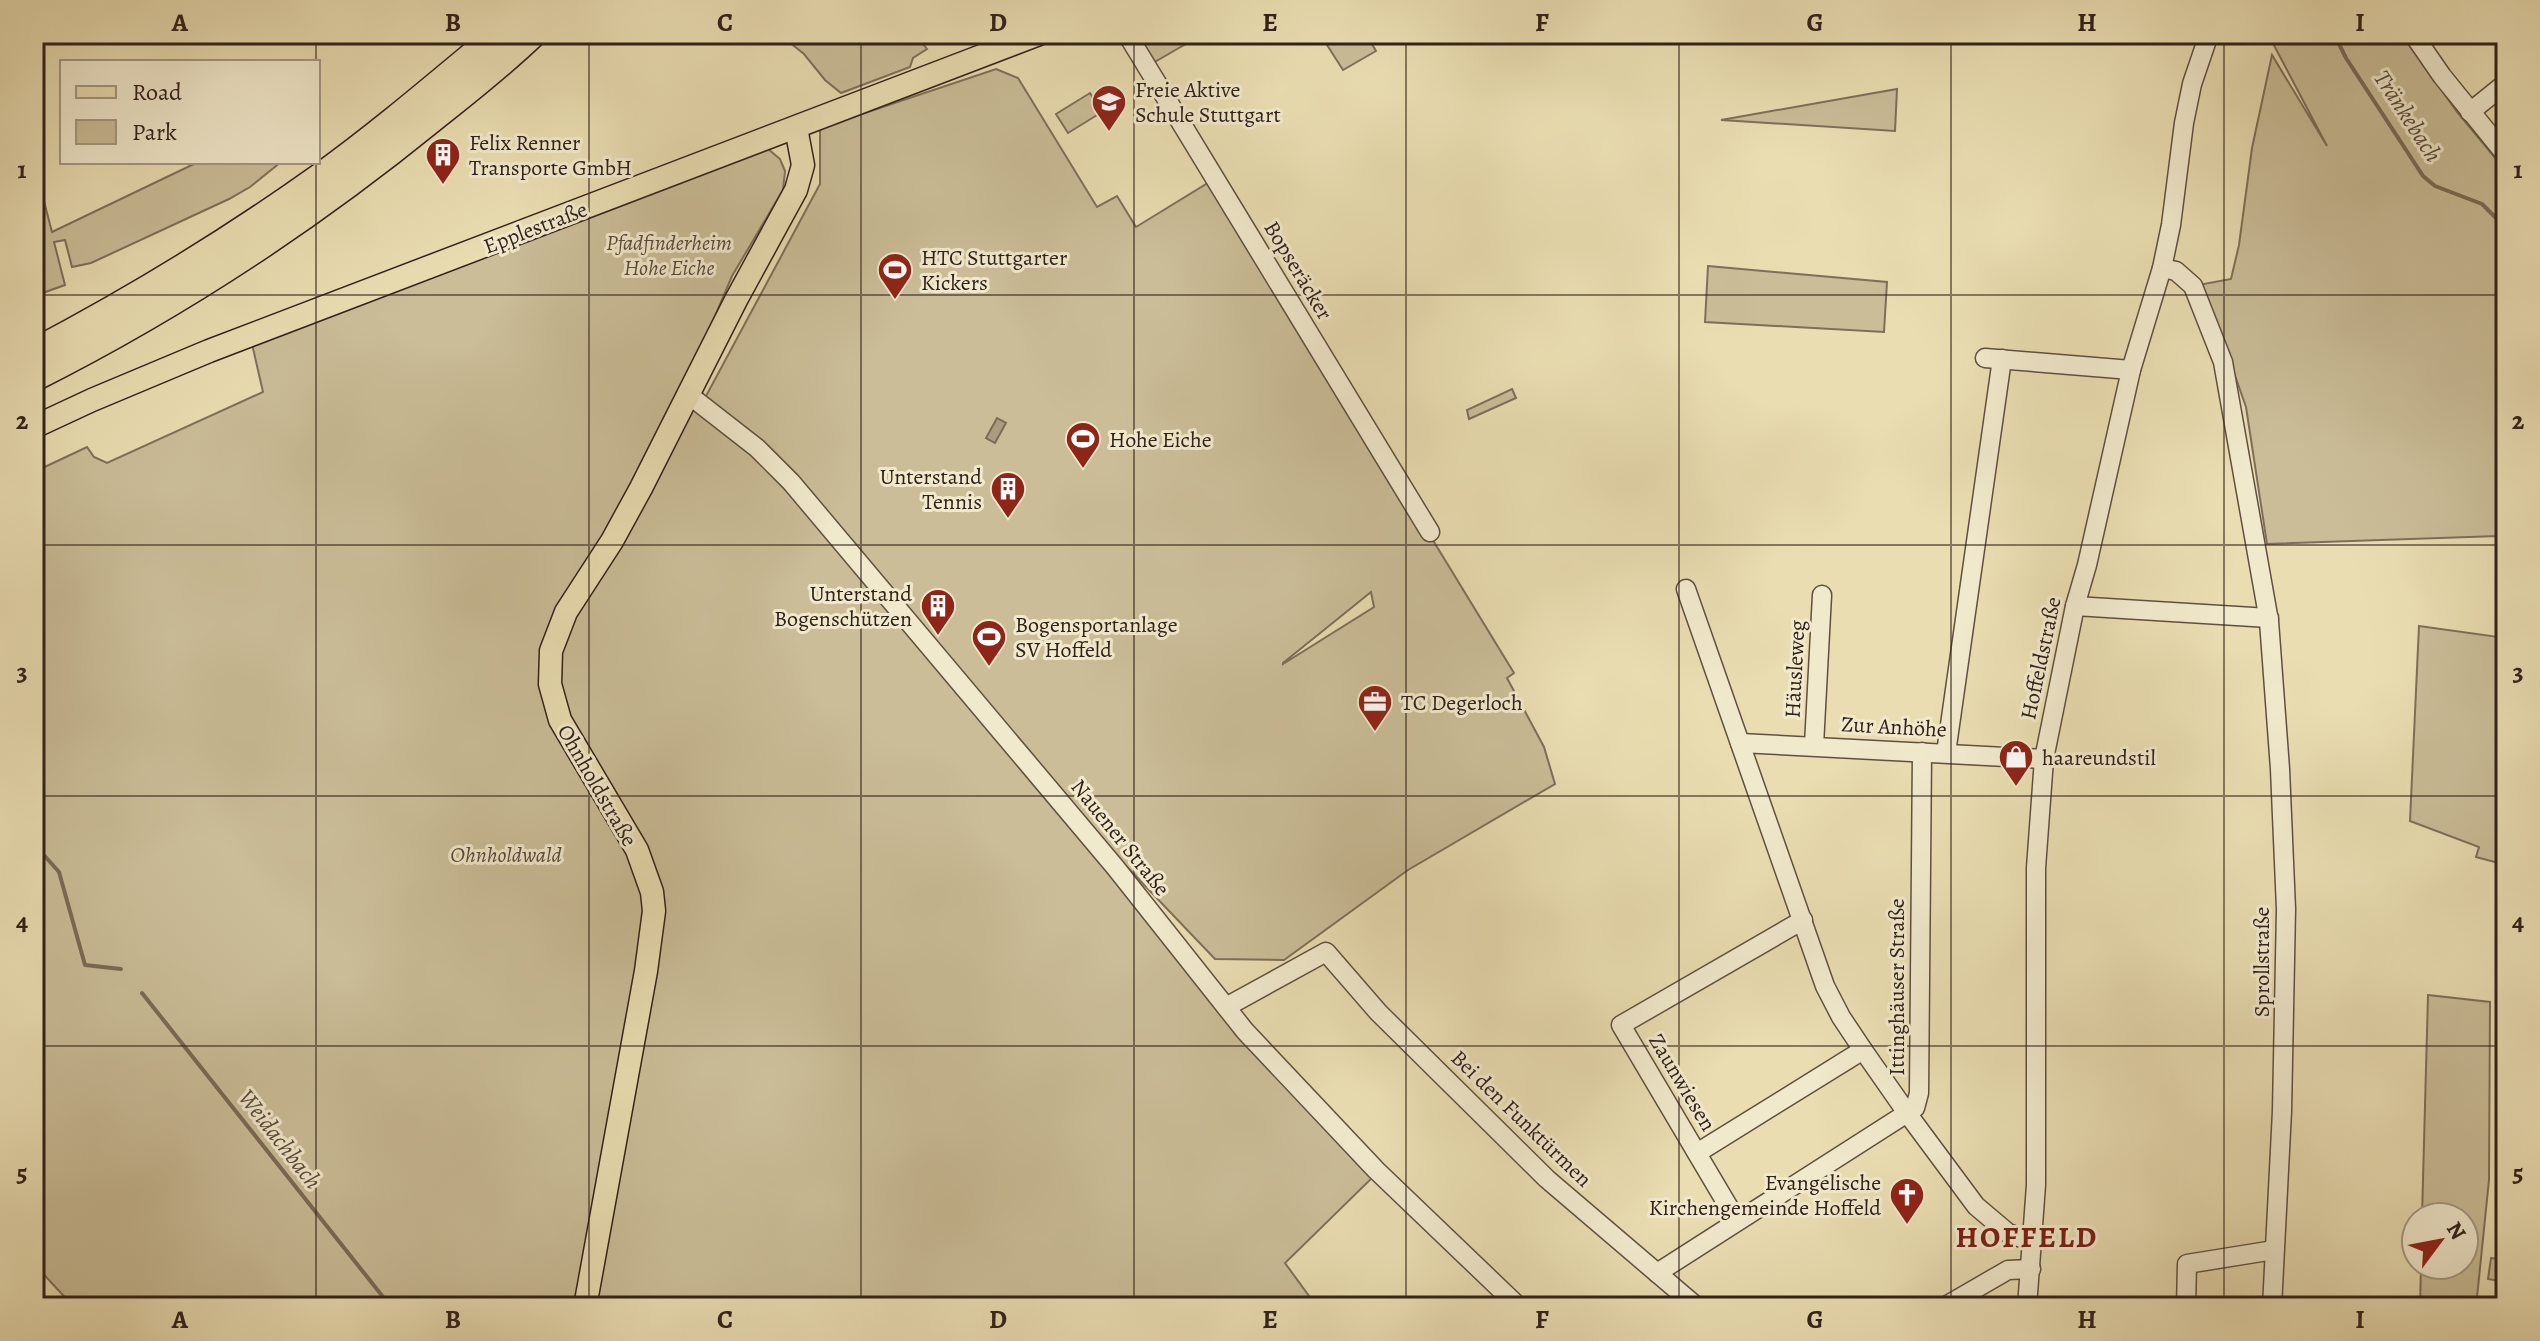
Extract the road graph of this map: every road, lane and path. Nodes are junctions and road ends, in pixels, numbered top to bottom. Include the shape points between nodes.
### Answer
1 (498, 34) edge
2 (533, 34) edge
3 (1039, 34) edge
4 (1127, 34) edge
5 (2209, 34) edge
6 (2413, 34) edge
7 (2506, 83) edge
8 (2470, 112) junction
9 (796, 128) junction
10 (2506, 155) edge
11 (2162, 268) junction
12 (99, 330) junction
13 (69, 347) junction
14 (34, 352) edge
15 (2131, 370) junction
16 (34, 378) edge
17 (689, 395) junction
18 (34, 427) edge
19 (1430, 532) dead end
20 (1686, 589) dead end
21 (1822, 595) dead end
22 (2075, 606) junction
23 (2269, 618) junction
24 (1740, 743) junction
25 (1814, 745) junction
26 (1922, 752) junction
27 (1946, 753) junction
28 (2044, 759) junction
29 (1803, 920) junction
30 (1222, 1001) junction
31 (1863, 1050) junction
32 (1907, 1113) junction
33 (1697, 1153) junction
34 (1737, 1221) junction
35 (2033, 1242) junction
36 (2274, 1250) junction
37 (2031, 1269) junction
38 (1657, 1273) junction
39 (585, 1307) edge
40 (1519, 1307) edge
41 (1697, 1307) edge
42 (1944, 1307) edge
43 (2027, 1307) edge
44 (2186, 1307) edge
45 (2272, 1307) edge

1 - 12 highway via 386,127
2 - 12 highway via 337,193 248,255
3 - 9 main road, Epplestraße
4 - 19 street, Bopseräcker
5 - 11 street, Hoffeldstraße via 2189,97
6 - 8 street
7 - 8 street
8 - 10 street
9 - 17 main road, Ohnholdstraße via 803,165 796,190
9 - 18 main road, Epplestraße via 223,346
11 - 15 street, Hoffeldstraße
11 - 23 street, Sprollstraße via 2176,271 2193,286 2223,362
12 - 13 highway
13 - 14 highway
13 - 16 highway
15 - 22 street, Hoffeldstraße
15 - 27 street via 1994,358
17 - 30 street, Nauener Straße via 791,482
17 - 39 main road, Ohnholdstraße via 612,541 566,612 549,668 560,720 637,850 654,911
20 - 24 street
21 - 25 street, Häusleweg
22 - 23 street
22 - 28 street, Hoffeldstraße
23 - 36 street, Sprollstraße via 2286,909
24 - 25 street, Zur Anhöhe
24 - 29 street
25 - 26 street, Zur Anhöhe
26 - 27 street, Zur Anhöhe
26 - 32 street, Ittinghäuser Straße via 1919,1093 1915,1108
27 - 28 street, Zur Anhöhe
28 - 35 street, Hoffeldstraße via 2036,868
29 - 31 street via 1825,986
29 - 33 street, Zaunwiesen via 1621,1025
30 - 38 street, Bei den Funktürmen via 1326,952 1378,1012 1547,1179
30 - 40 street, Nauener Straße via 1376,1170
31 - 32 street
31 - 33 street
32 - 34 street
32 - 35 street via 1976,1206 2008,1233
33 - 34 street, Zaunwiesen
34 - 38 street
35 - 37 street, Hoffeldstraße
36 - 44 street via 2187,1264
36 - 45 street, Sprollstraße
37 - 42 street via 2008,1270
37 - 43 street, Hoffeldstraße
38 - 41 street, Bei den Funktürmen

